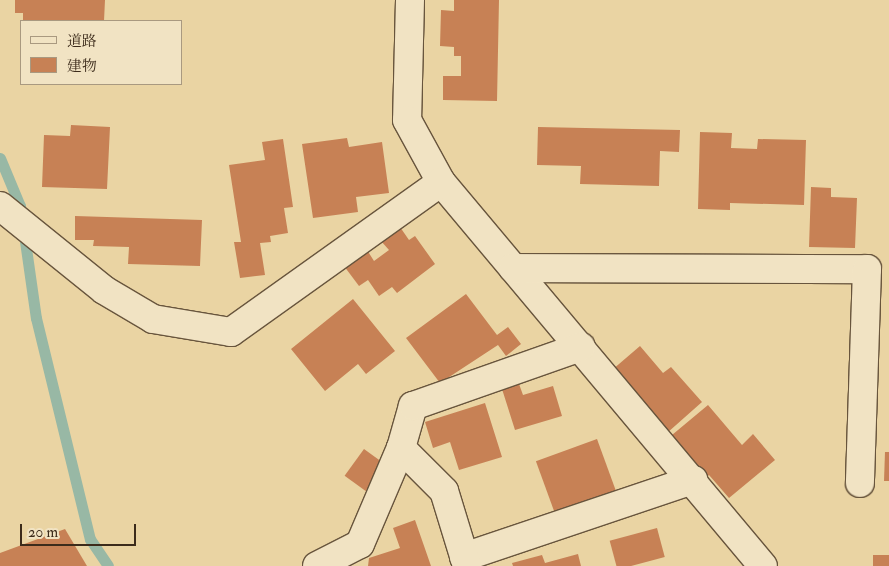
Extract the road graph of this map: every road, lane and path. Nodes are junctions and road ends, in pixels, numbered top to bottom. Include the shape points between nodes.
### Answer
1 (410, 0) edge
2 (441, 182) junction
3 (1, 207) edge
4 (513, 268) junction
5 (580, 347) junction
6 (401, 448) junction
7 (693, 480) junction
8 (860, 484) dead end
9 (466, 562) edge
10 (317, 566) edge
11 (763, 566) edge

1 - 2 street via 407,120
2 - 3 street via 231,332 153,319 104,290
2 - 4 street
4 - 5 street
4 - 8 street via 867,269
5 - 6 street via 413,406
5 - 7 street
6 - 9 street via 444,491
6 - 10 street via 360,544
7 - 9 street
7 - 11 street

